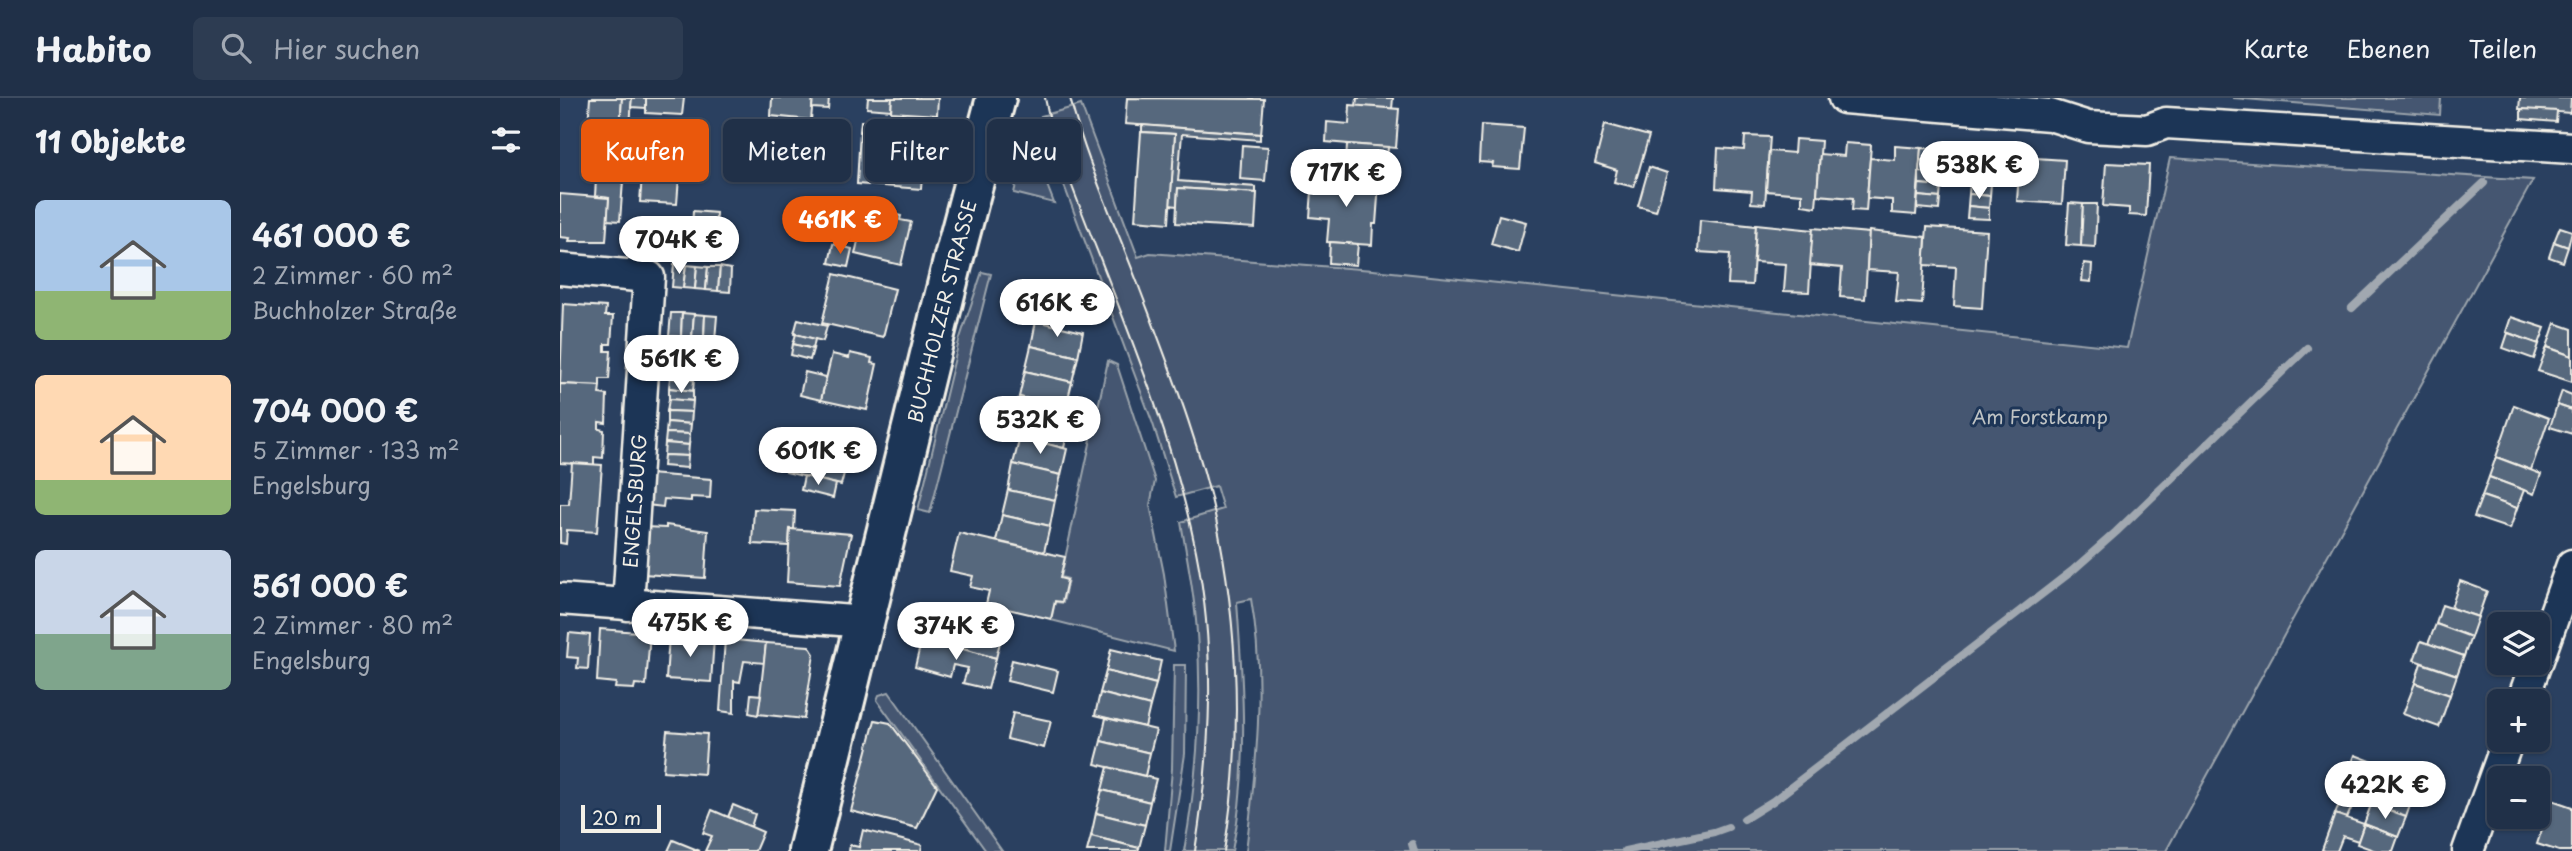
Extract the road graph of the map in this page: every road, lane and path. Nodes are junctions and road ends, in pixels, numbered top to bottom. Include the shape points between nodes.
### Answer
1 (996, 98) edge
2 (1844, 98) edge
3 (2572, 148) edge
4 (560, 269) edge
5 (2572, 565) edge
6 (560, 598) edge
7 (628, 605) junction
8 (866, 622) junction
9 (2550, 626) edge
10 (2504, 752) edge
11 (808, 851) edge
12 (2468, 851) edge

1 - 8 main road, BUCHHOLZER STRASSE
2 - 3 street via 2050,115 2088,127 2147,130 2166,123
4 - 7 street, ENGELSBURG via 649,277
5 - 9 street
6 - 7 street
7 - 8 street
8 - 11 main road, BUCHHOLZER STRASSE
10 - 12 street

